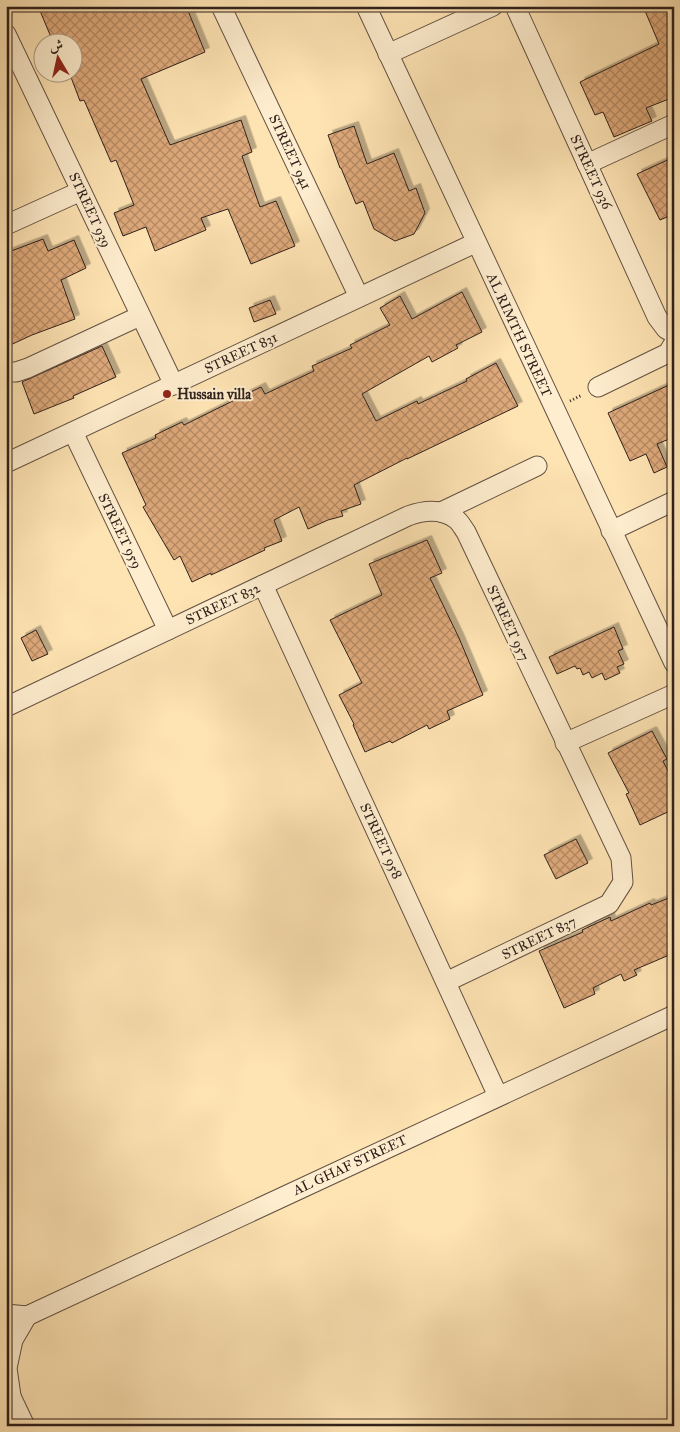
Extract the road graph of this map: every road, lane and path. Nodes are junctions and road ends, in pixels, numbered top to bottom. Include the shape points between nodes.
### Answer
1 (222, 6) edge
2 (366, 6) edge
3 (493, 6) edge
4 (515, 6) edge
5 (6, 34) edge
6 (388, 54) junction
7 (674, 124) edge
8 (587, 164) junction
9 (81, 191) junction
10 (6, 226) edge
11 (476, 243) junction
12 (359, 297) junction
13 (140, 316) junction
14 (674, 333) edge
15 (674, 344) edge
16 (6, 372) edge
17 (174, 384) junction
18 (598, 387) joint
19 (554, 409) junction
20 (73, 432) junction
21 (6, 463) edge
22 (537, 466) dead end
23 (674, 501) edge
24 (441, 512) junction
25 (611, 531) junction
26 (263, 585) junction
27 (168, 630) junction
28 (674, 663) edge
29 (674, 694) edge
30 (6, 707) edge
31 (565, 743) junction
32 (623, 882) joint
33 (446, 982) junction
34 (674, 1015) edge
35 (498, 1096) junction
36 (6, 1314) edge
37 (27, 1316) junction
38 (9, 1391) edge
39 (25, 1426) edge

1 - 12 street, STREET 941
2 - 6 street, AL RIMTH STREET
3 - 6 street
4 - 8 street, STREET 936
5 - 9 street, STREET 939
6 - 11 street, AL RIMTH STREET
7 - 8 street
8 - 14 street, STREET 936 via 657,317 666,329
9 - 10 street
9 - 13 street, STREET 939
11 - 12 street, STREET 831
11 - 19 street, AL RIMTH STREET
12 - 17 street, STREET 831
13 - 16 street via 28,368
13 - 17 street, STREET 939
15 - 18 street via 668,353
17 - 20 street, STREET 831
18 - 19 path
19 - 25 street, AL RIMTH STREET
20 - 21 street, STREET 831
20 - 27 street, STREET 959
22 - 24 street
23 - 25 street
24 - 26 street, STREET 832 via 425,510 408,516
24 - 31 street, STREET 957 via 456,519 466,532
25 - 28 street, AL RIMTH STREET
26 - 27 street, STREET 832
26 - 33 street, STREET 958
27 - 30 street, STREET 832
29 - 31 street
31 - 32 street, STREET 957 via 621,858
32 - 33 street, STREET 837 via 609,904
33 - 35 street, STREET 958
34 - 35 street, AL GHAF STREET
35 - 37 street, AL GHAF STREET
36 - 37 street
37 - 38 street via 13,1340 7,1368
38 - 39 street

